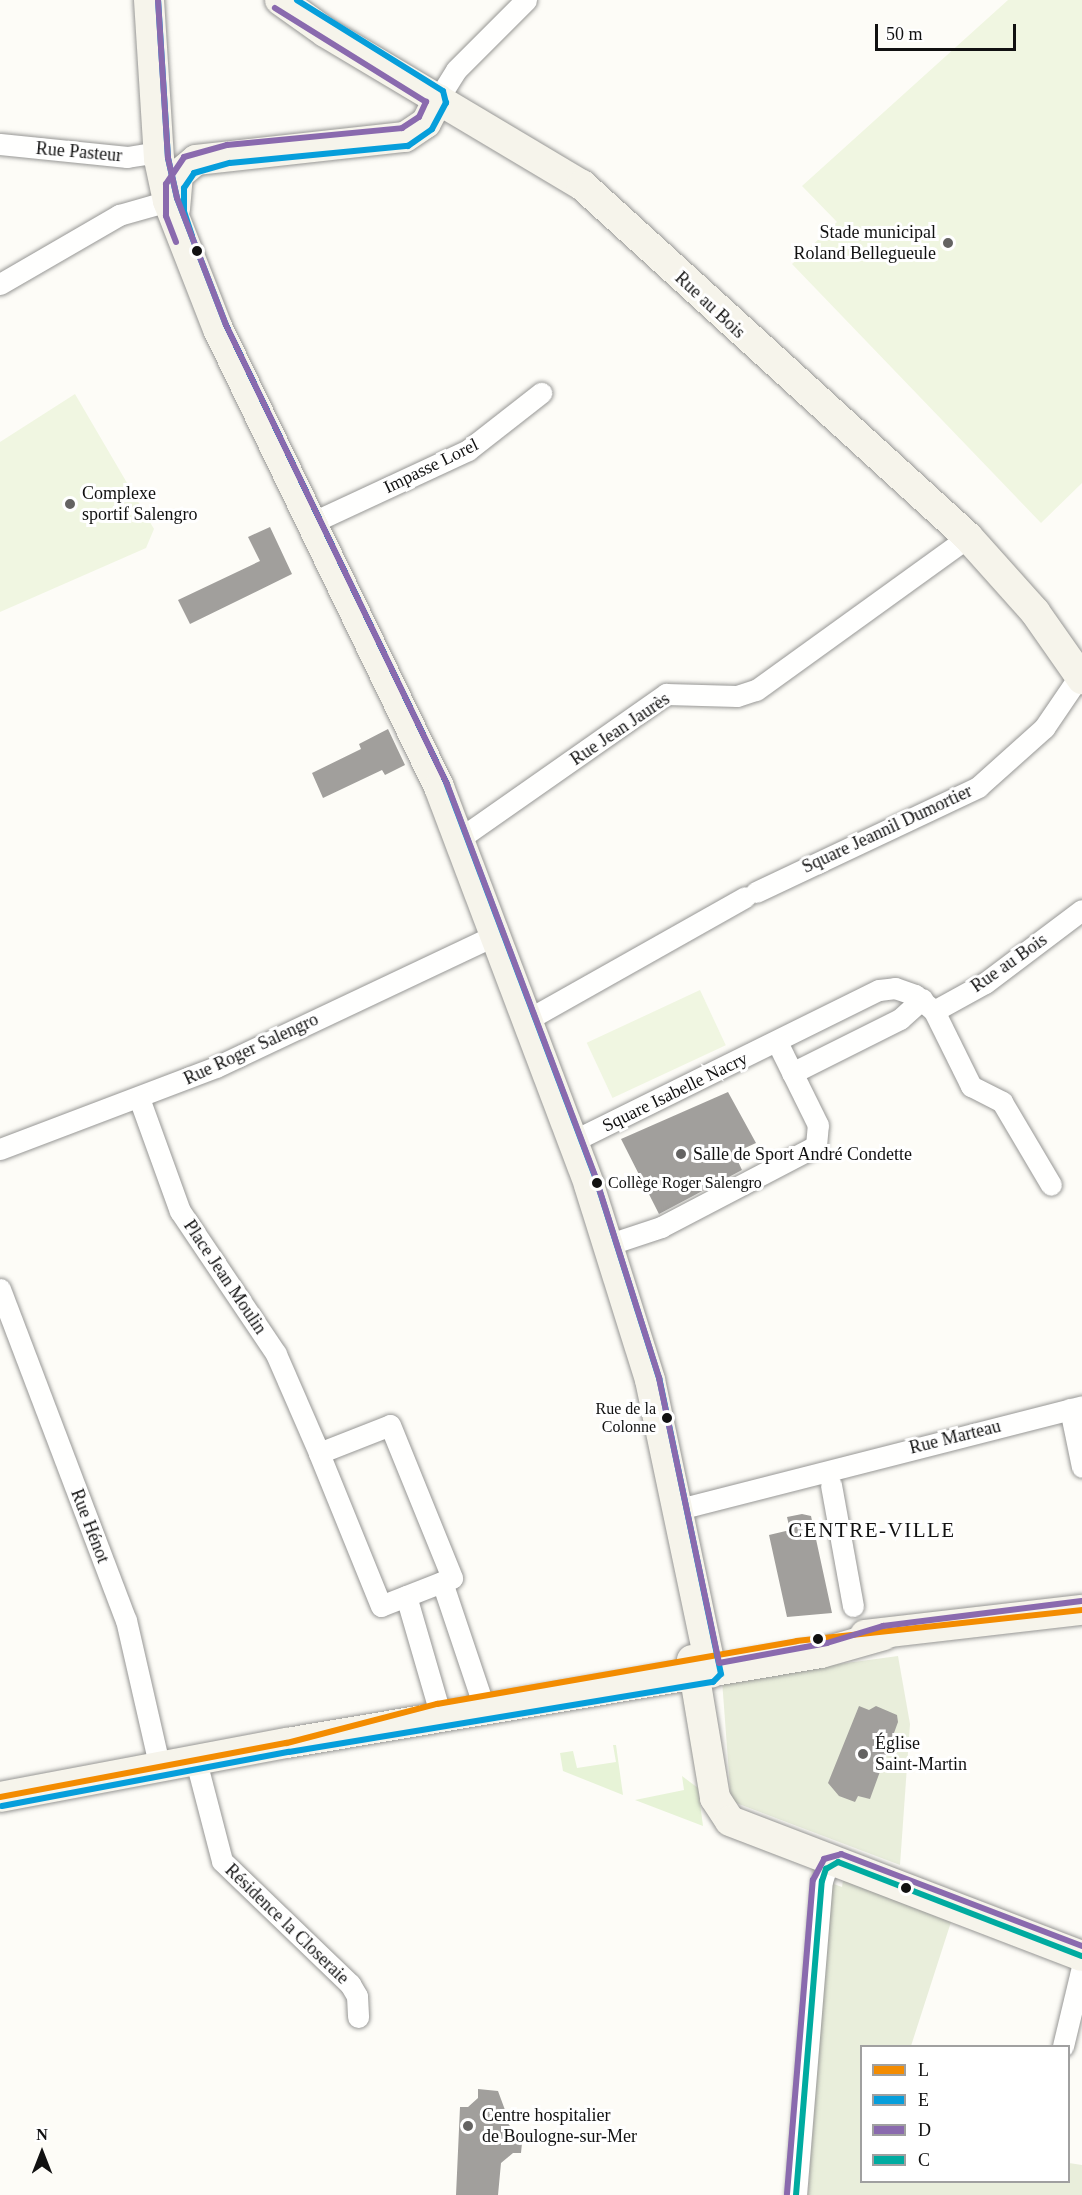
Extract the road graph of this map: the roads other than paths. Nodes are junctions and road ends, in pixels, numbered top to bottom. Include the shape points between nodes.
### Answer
1 (149, 0) edge
2 (280, 0) edge
3 (526, 0) edge
4 (438, 99) junction
5 (158, 139) junction
6 (0, 144) edge
7 (127, 157) junction
8 (196, 160) junction
9 (173, 205) junction
10 (119, 215) junction
11 (0, 285) edge
12 (542, 393) dead end
13 (311, 523) junction
14 (968, 537) junction
15 (1081, 677) edge
16 (459, 839) junction
17 (1082, 910) edge
18 (495, 934) junction
19 (928, 1005) junction
20 (527, 1020) junction
21 (777, 1042) junction
22 (792, 1073) junction
23 (139, 1098) junction
24 (573, 1141) junction
25 (0, 1149) edge
26 (1051, 1185) dead end
27 (609, 1244) junction
28 (0, 1289) edge
29 (8, 1335) edge
30 (1076, 1407) edge
31 (319, 1453) junction
32 (1082, 1467) edge
33 (829, 1477) junction
34 (679, 1509) junction
35 (442, 1582) junction
36 (406, 1596) junction
37 (853, 1606) dead end
38 (1082, 1610) edge
39 (702, 1666) junction
40 (483, 1705) junction
41 (439, 1712) junction
42 (196, 1761) junction
43 (160, 1768) junction
44 (0, 1797) edge
45 (838, 1862) junction
46 (1082, 1956) edge
47 (1082, 1967) edge
48 (358, 2017) dead end
49 (1063, 2045) edge
50 (796, 2195) edge

1 - 5 main road
2 - 4 main road, Rue au Bois
3 - 4 street via 456,70
4 - 8 main road via 426,123 405,137
4 - 14 main road, Rue au Bois via 582,185
5 - 7 street, Rue Pasteur
5 - 8 street via 172,153
5 - 9 main road
6 - 7 street, Rue Pasteur
7 - 10 street via 146,166 151,184 144,198
8 - 9 main road via 178,175
9 - 10 street
9 - 13 main road via 218,328
10 - 11 street
12 - 13 street, Impasse Lorel via 476,445
13 - 16 main road
14 - 15 main road, Rue au Bois via 1035,612
14 - 16 street, Rue Jean Jaurès via 756,690 737,696 666,694
15 - 20 street, Square Jeannil Dumortier via 1040,733 978,787 750,894
16 - 18 main road
17 - 19 street, Rue au Bois via 985,983
18 - 20 main road
18 - 23 street, Rue Roger Salengro via 216,1067
19 - 21 street, Square Isabelle Nacry via 901,988 885,988
19 - 22 street, Rue au Bois
19 - 26 street via 970,1086 1002,1102
20 - 24 main road
21 - 22 street
21 - 24 street, Square Isabelle Nacry
22 - 27 street via 819,1130 812,1151 661,1227
23 - 25 street, Rue Roger Salengro
23 - 31 street, Place Jean Moulin via 180,1211 276,1354
24 - 27 main road
27 - 34 main road via 644,1356
28 - 29 street, Rue Hénot
29 - 43 street, Rue Hénot via 128,1626
30 - 32 street
30 - 33 street, Rue Marteau
31 - 35 street via 390,1425 452,1578
31 - 36 street, Place Jean Moulin via 381,1606
33 - 34 street, Rue Marteau
33 - 37 street
34 - 39 main road
35 - 36 street, Place Jean Moulin
35 - 40 street
36 - 41 street
38 - 39 main road via 884,1635 825,1637
39 - 40 main road
39 - 45 main road via 714,1790 724,1815
40 - 41 main road
41 - 42 main road
42 - 43 main road
42 - 48 street, Résidence la Closeraie via 222,1862 350,1984 357,1996
43 - 44 main road
45 - 46 main road
45 - 50 street via 826,1869 822,1881
47 - 49 street

